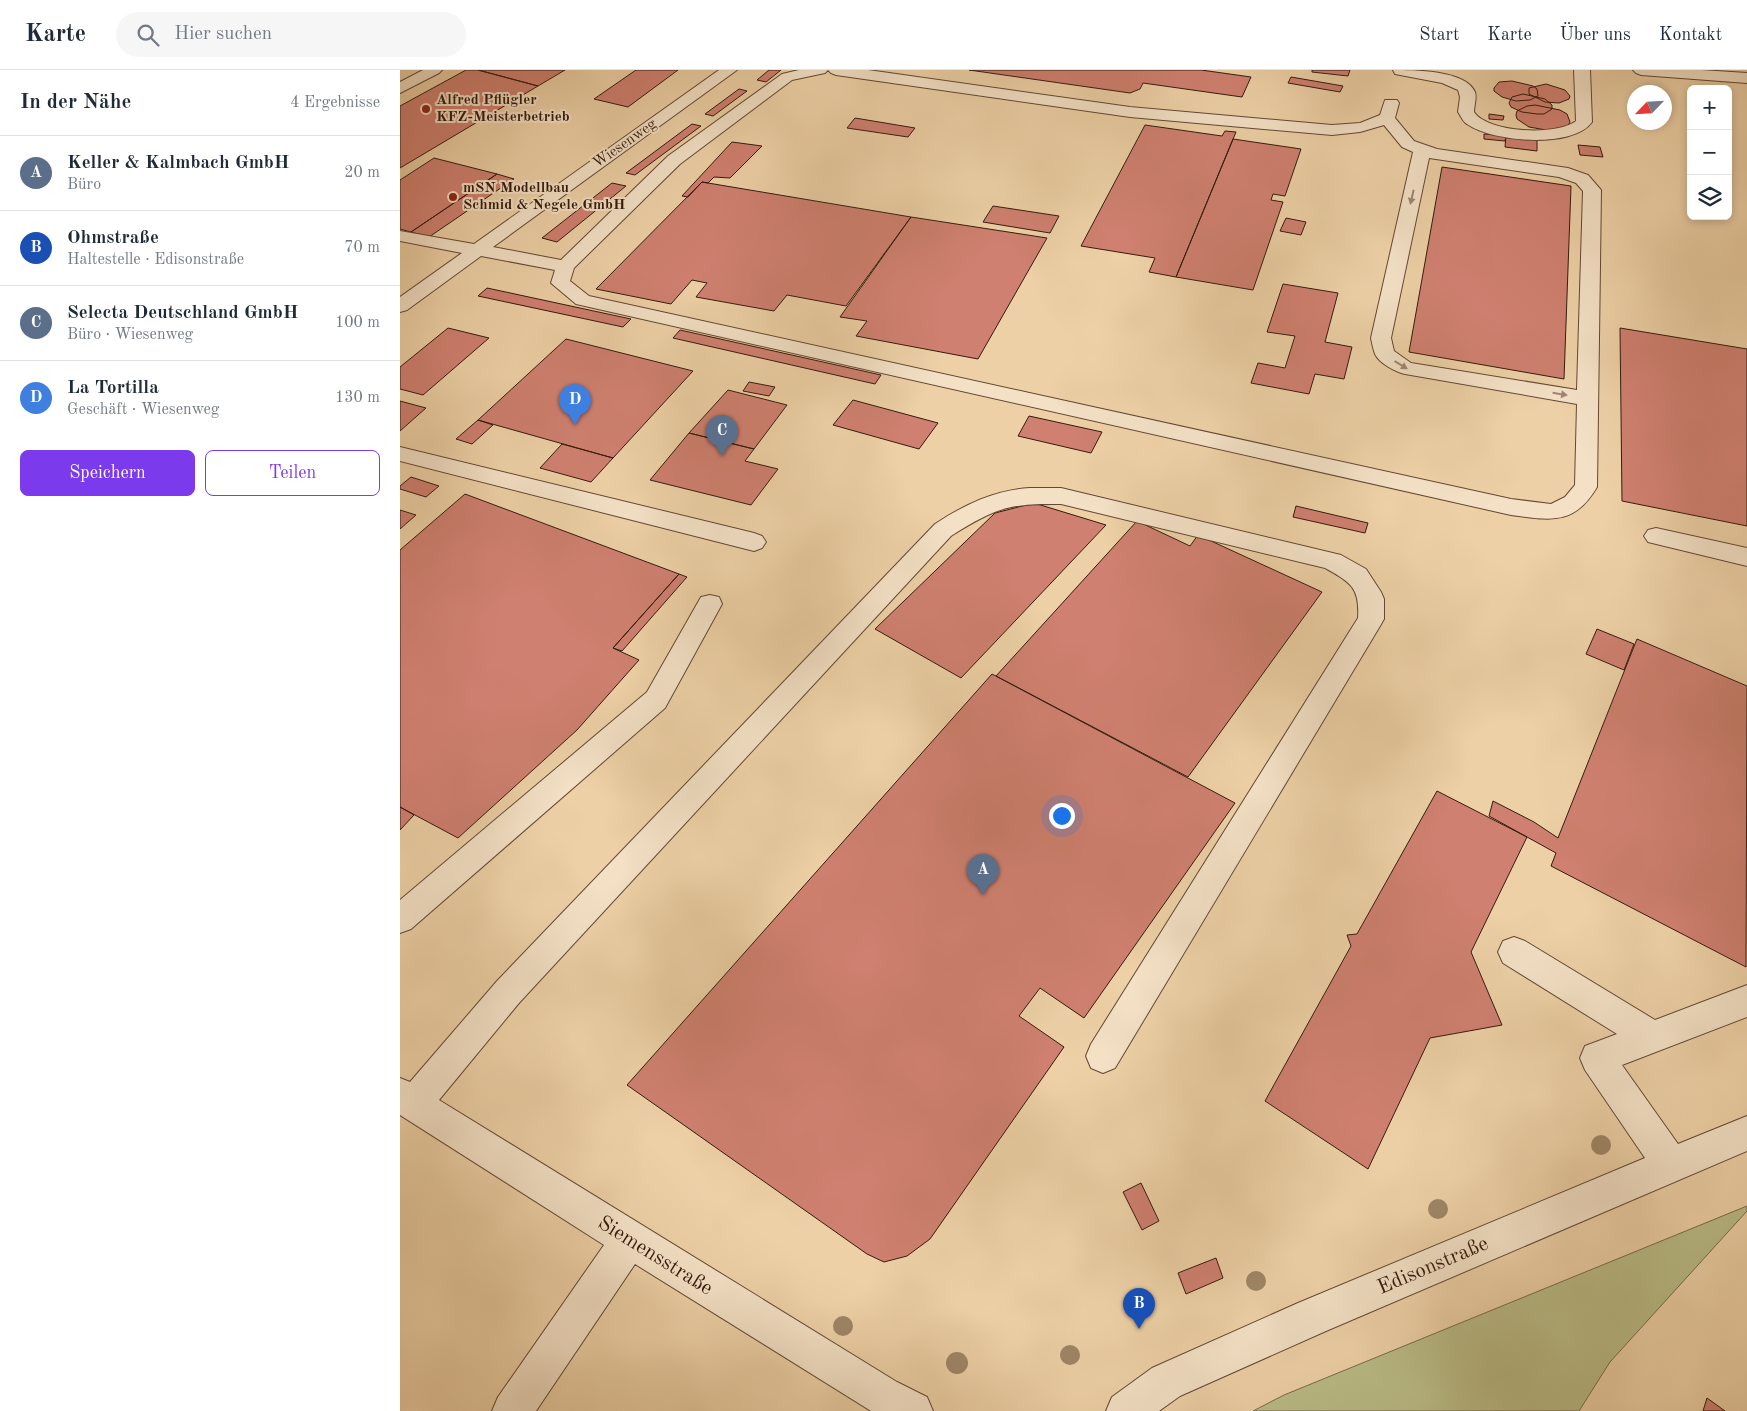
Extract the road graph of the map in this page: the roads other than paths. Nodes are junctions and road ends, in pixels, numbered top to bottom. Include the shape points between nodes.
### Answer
1 (434, 70) edge
2 (729, 70) edge
3 (820, 70) edge
4 (836, 70) edge
5 (1582, 70) edge
6 (1642, 70) edge
7 (1400, 71) dead end
8 (1747, 78) edge
9 (400, 88) edge
10 (1422, 150) junction
11 (400, 236) edge
12 (475, 251) junction
13 (565, 266) junction
14 (400, 306) edge
15 (1588, 398) junction
16 (400, 454) edge
17 (1656, 536) dead end
18 (754, 542) dead end
19 (1747, 557) edge
20 (710, 604) dead end
21 (400, 919) edge
22 (1514, 952) dead end
23 (1747, 1001) edge
24 (1654, 1037) junction
25 (1103, 1056) dead end
26 (407, 1099) edge
27 (1747, 1133) edge
28 (1671, 1165) junction
29 (630, 1240) junction
30 (514, 1410) edge
31 (913, 1411) edge
32 (1126, 1411) edge

1 - 9 street
2 - 12 street, Wiesenweg
3 - 13 street via 787,77 674,160
4 - 10 street via 1130,112 1332,130 1370,126 1389,111 1408,144
5 - 7 street via 1584,122 1564,133 1542,135 1486,127 1471,120 1466,112 1468,95 1465,89 1438,77
6 - 8 street
10 - 15 street via 1562,172 1582,179 1592,190
10 -> 15 street via 1381,338 1386,354 1405,368
11 - 12 street
12 - 13 street
12 - 14 street, Wiesenweg
13 - 15 street via 560,283 583,300 1511,507 1553,512 1573,503 1586,487
16 - 18 street
17 - 19 street
20 - 21 street via 656,700
22 - 24 street
23 - 24 street
24 - 28 street via 1597,1058
25 - 26 street via 1371,619 1372,599 1357,575 1332,561 1062,496 1028,495 999,500 943,530
26 - 29 street, Siemensstraße
27 - 28 street, Edisonstraße
28 - 32 street, Edisonstraße via 1166,1382
29 - 30 street
29 - 31 street, Siemensstraße via 883,1396

